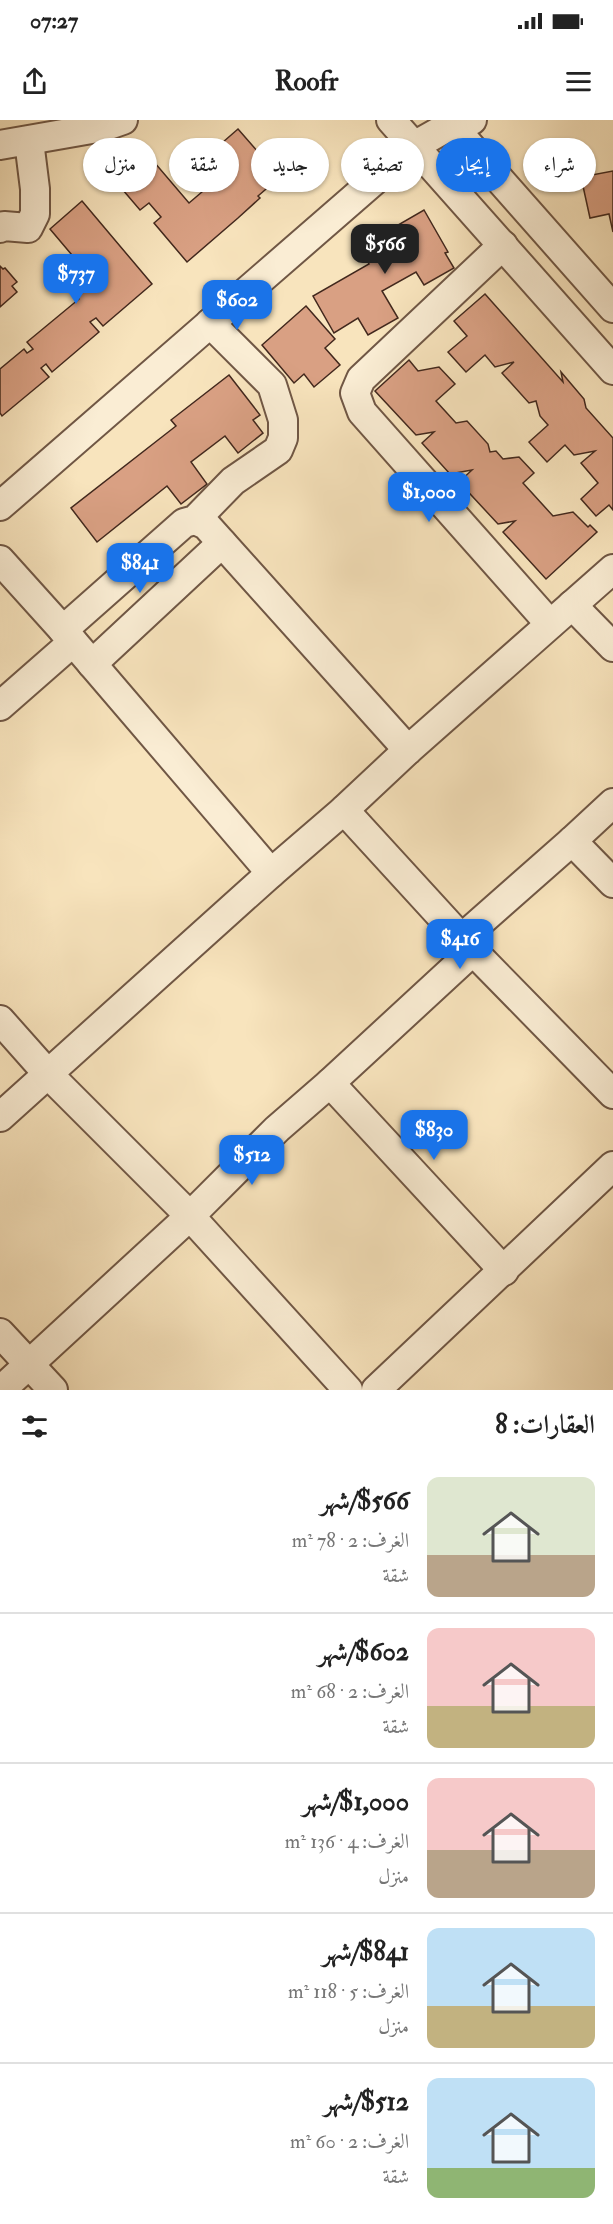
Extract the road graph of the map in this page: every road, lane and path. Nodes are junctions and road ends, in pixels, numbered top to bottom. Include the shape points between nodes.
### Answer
1 (123, 120) edge
2 (391, 120) edge
3 (457, 122) edge
4 (407, 138) edge
5 (424, 140) edge
6 (29, 141) junction
7 (0, 145) edge
8 (424, 157) edge
9 (361, 192) edge
10 (0, 228) edge
11 (503, 245) junction
12 (613, 308) edge
13 (210, 323) junction
14 (613, 370) edge
15 (0, 506) edge
16 (195, 520) junction
17 (222, 543) junction
18 (0, 560) edge
19 (613, 569) edge
20 (572, 605) junction
21 (550, 624) junction
22 (68, 636) junction
23 (613, 647) edge
24 (92, 664) junction
25 (0, 706) edge
26 (408, 750) junction
27 (613, 802) edge
28 (344, 810) junction
29 (572, 842) junction
30 (271, 873) junction
31 (613, 884) edge
32 (467, 944) junction
33 (0, 1020) edge
34 (48, 1074) junction
35 (330, 1083) junction
36 (613, 1094) edge
37 (0, 1117) edge
38 (613, 1166) edge
39 (190, 1216) junction
40 (504, 1271) junction
41 (0, 1333) edge
42 (29, 1365) junction
43 (1, 1390) edge
44 (53, 1390) edge
45 (348, 1390) edge
46 (376, 1390) edge

1 - 6 street
2 - 4 street
3 - 5 street
3 - 12 street
6 - 7 street
6 - 10 street via 35,214 28,228
8 - 11 street
9 - 13 street
11 - 14 street
11 - 21 street via 361,379 354,393 362,412
13 - 15 street
13 - 16 street via 272,385 283,420 283,438 278,450 233,481
16 - 17 street via 206,525
16 - 22 street via 184,523
17 - 24 street
17 - 26 street
18 - 22 street
19 - 20 street
20 - 21 street
20 - 23 street
21 - 26 street
22 - 24 street
22 - 25 street
24 - 30 street
26 - 28 street
27 - 29 street
28 - 30 street
28 - 32 street
29 - 31 street
29 - 32 street
30 - 34 street
32 - 35 street
32 - 36 street
33 - 34 street
34 - 37 street
34 - 39 street
35 - 39 street via 277,1129
35 - 40 street
38 - 40 street
39 - 42 street
39 - 45 street
40 - 46 street
41 - 42 street
42 - 43 street
42 - 44 street

